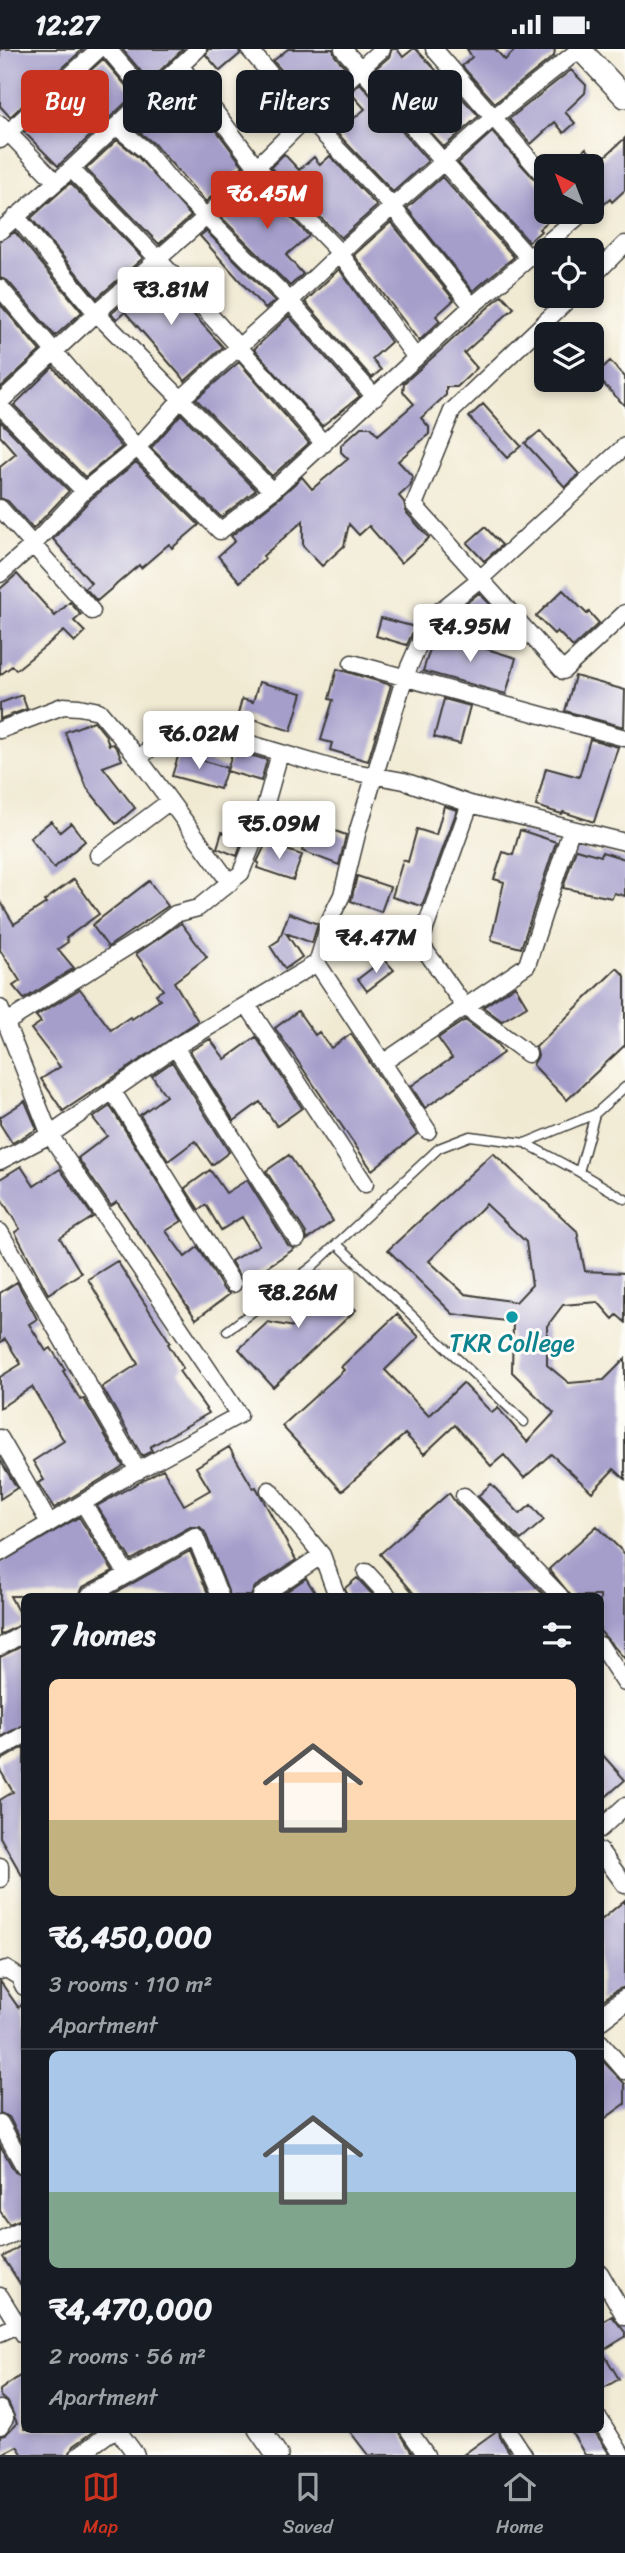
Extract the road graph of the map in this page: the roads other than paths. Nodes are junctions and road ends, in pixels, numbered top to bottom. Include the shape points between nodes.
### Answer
1 (99, 49) edge
2 (108, 49) edge
3 (198, 49) edge
4 (249, 49) edge
5 (343, 49) edge
6 (382, 49) edge
7 (434, 49) edge
8 (580, 49) edge
9 (180, 65) junction
10 (360, 68) junction
11 (126, 70) edge
12 (175, 70) edge
13 (267, 70) edge
14 (354, 74) edge
15 (625, 97) edge
16 (494, 117) junction
17 (123, 119) edge
18 (116, 126) junction
19 (3, 132) edge
20 (290, 133) edge
21 (322, 133) edge
22 (443, 163) junction
23 (534, 164) edge
24 (256, 166) junction
25 (71, 169) junction
26 (56, 182) junction
27 (392, 206) junction
28 (16, 216) junction
29 (206, 216) junction
30 (569, 224) edge
31 (0, 231) edge
32 (625, 244) edge
33 (340, 253) junction
34 (158, 258) junction
35 (529, 258) junction
36 (604, 265) edge
37 (0, 288) edge
38 (290, 301) junction
39 (472, 306) junction
40 (559, 308) edge
41 (96, 313) junction
42 (240, 345) junction
43 (55, 353) junction
44 (416, 358) junction
45 (375, 397) junction
46 (182, 398) junction
47 (0, 404) edge
48 (324, 444) junction
49 (625, 446) edge
50 (137, 449) junction
51 (84, 491) junction
52 (272, 491) junction
53 (0, 508) edge
54 (33, 545) junction
55 (0, 574) edge
56 (481, 579) junction
57 (92, 611) dead end
58 (625, 613) edge
59 (352, 663) dead end
60 (405, 676) junction
61 (0, 730) edge
62 (625, 738) edge
63 (280, 753) junction
64 (139, 759) junction
65 (375, 775) junction
66 (170, 801) junction
67 (470, 804) junction
68 (571, 830) junction
69 (625, 842) edge
70 (98, 855) dead end
71 (230, 883) junction
72 (317, 963) junction
73 (247, 1005) junction
74 (465, 1007) junction
75 (3, 1016) edge
76 (174, 1047) junction
77 (528, 1054) dead end
78 (384, 1062) junction
79 (625, 1087) edge
80 (111, 1090) junction
81 (595, 1114) junction
82 (428, 1131) dead end
83 (50, 1135) junction
84 (525, 1143) junction
85 (0, 1161) edge
86 (579, 1172) junction
87 (365, 1184) dead end
88 (625, 1199) edge
89 (0, 1232) edge
90 (298, 1239) dead end
91 (337, 1244) junction
92 (233, 1284) dead end
93 (227, 1331) dead end
94 (524, 1422) dead end
95 (0, 1438) edge
96 (138, 1471) junction
97 (269, 1490) dead end
98 (464, 1496) dead end
99 (83, 1503) junction
100 (49, 1523) junction
101 (0, 1553) edge
102 (322, 1555) junction
103 (366, 1572) dead end
104 (127, 1574) junction
105 (94, 1593) edge
106 (219, 1593) edge
107 (265, 1593) edge
108 (336, 1593) edge
109 (385, 1593) edge
110 (556, 1593) edge
111 (21, 1635) edge
112 (0, 1647) edge
113 (604, 1651) edge
114 (625, 1683) edge
115 (21, 1737) edge
116 (0, 1749) edge
117 (625, 1806) edge
118 (604, 1825) edge
119 (604, 1856) edge
120 (0, 1866) edge
121 (0, 1879) edge
122 (625, 1885) edge
123 (0, 1971) edge
124 (21, 1981) edge
125 (625, 2000) edge
126 (604, 2016) edge
127 (604, 2047) edge
128 (625, 2071) edge
129 (0, 2123) edge
130 (21, 2161) edge
131 (21, 2230) edge
132 (0, 2240) edge
133 (604, 2280) edge
134 (0, 2296) edge
135 (625, 2317) edge
136 (21, 2330) edge
137 (0, 2333) edge
138 (0, 2409) edge
139 (0, 2426) edge
140 (604, 2426) edge
141 (110, 2433) edge
142 (119, 2433) edge
143 (262, 2433) edge
144 (411, 2433) edge
145 (510, 2433) edge
146 (79, 2455) edge
147 (136, 2455) edge
148 (276, 2455) edge
149 (426, 2455) edge
150 (524, 2455) edge
151 (622, 2455) edge

1 - 19 street
2 - 11 street
3 - 9 street
4 - 13 street
5 - 10 street
6 - 10 street
7 - 16 street
8 - 15 street
8 - 16 street
9 - 12 street
9 - 24 street
10 - 14 street
10 - 22 street
16 - 22 street
16 - 23 street
17 - 18 street
18 - 25 street
18 - 29 street via 145,150
19 - 26 street
20 - 24 street
21 - 27 street
22 - 27 street
22 - 35 street
24 - 29 street
24 - 33 street
25 - 26 street
25 - 34 street
26 - 28 street
27 - 33 street
27 - 39 street
28 - 31 street
28 - 41 street
29 - 34 street
29 - 38 street
30 - 35 street
32 - 36 street
33 - 38 street
33 - 44 street
34 - 41 street
34 - 42 street
35 - 39 street
37 - 43 street
38 - 42 street
38 - 45 street
39 - 44 street
40 - 56 street via 452,411 414,505
41 - 43 street
41 - 46 street
42 - 46 street
42 - 48 street
43 - 47 street
43 - 50 street
44 - 45 street
45 - 48 street
46 - 50 street
46 - 52 street
47 - 51 street
48 - 52 street
49 - 56 street
50 - 51 street
50 - 52 street via 220,531
51 - 54 street
53 - 54 street
54 - 55 street
54 - 57 street
56 - 58 street via 563,671
56 - 60 street via 430,619
59 - 60 street
60 - 62 street
60 - 65 street
61 - 64 street via 63,706 99,711
63 - 64 street via 187,725 170,729
63 - 65 street
63 - 71 street via 259,828 241,873
64 - 66 street
65 - 67 street
65 - 72 street via 342,895
66 - 70 street
66 - 71 street
67 - 68 street
67 - 74 street via 420,943
68 - 69 street
68 - 74 street via 527,965
71 - 75 street via 198,908 175,914 153,932
72 - 73 street
72 - 78 street
73 - 76 street
73 - 87 street
74 - 77 street
74 - 78 street
75 - 83 street
76 - 80 street
76 - 90 street
78 - 82 street
79 - 81 lane
80 - 83 street
80 - 92 street
81 - 84 lane
81 - 86 lane
83 - 85 street
83 - 96 street via 239,1415
84 - 86 lane
84 - 91 lane via 470,1136 448,1142
86 - 88 lane
89 - 96 street
91 - 93 lane
91 - 94 lane
95 - 100 street
96 - 99 street
97 - 102 street
98 - 110 street
99 - 100 street
99 - 104 street
100 - 101 street
102 - 107 street
102 - 108 street
103 - 109 street
104 - 105 street
104 - 106 street via 195,1536
111 - 112 street
113 - 114 street
115 - 116 street
117 - 118 street
119 - 122 street
120 - 121 street
123 - 124 street via 6,1969
125 - 126 street
127 - 128 street
129 - 130 street
131 - 132 street
133 - 135 street
134 - 136 street
136 - 137 street
138 - 139 street via 5,2418
140 - 151 street
141 - 146 street
142 - 147 street
143 - 148 street
144 - 149 street
145 - 150 street

